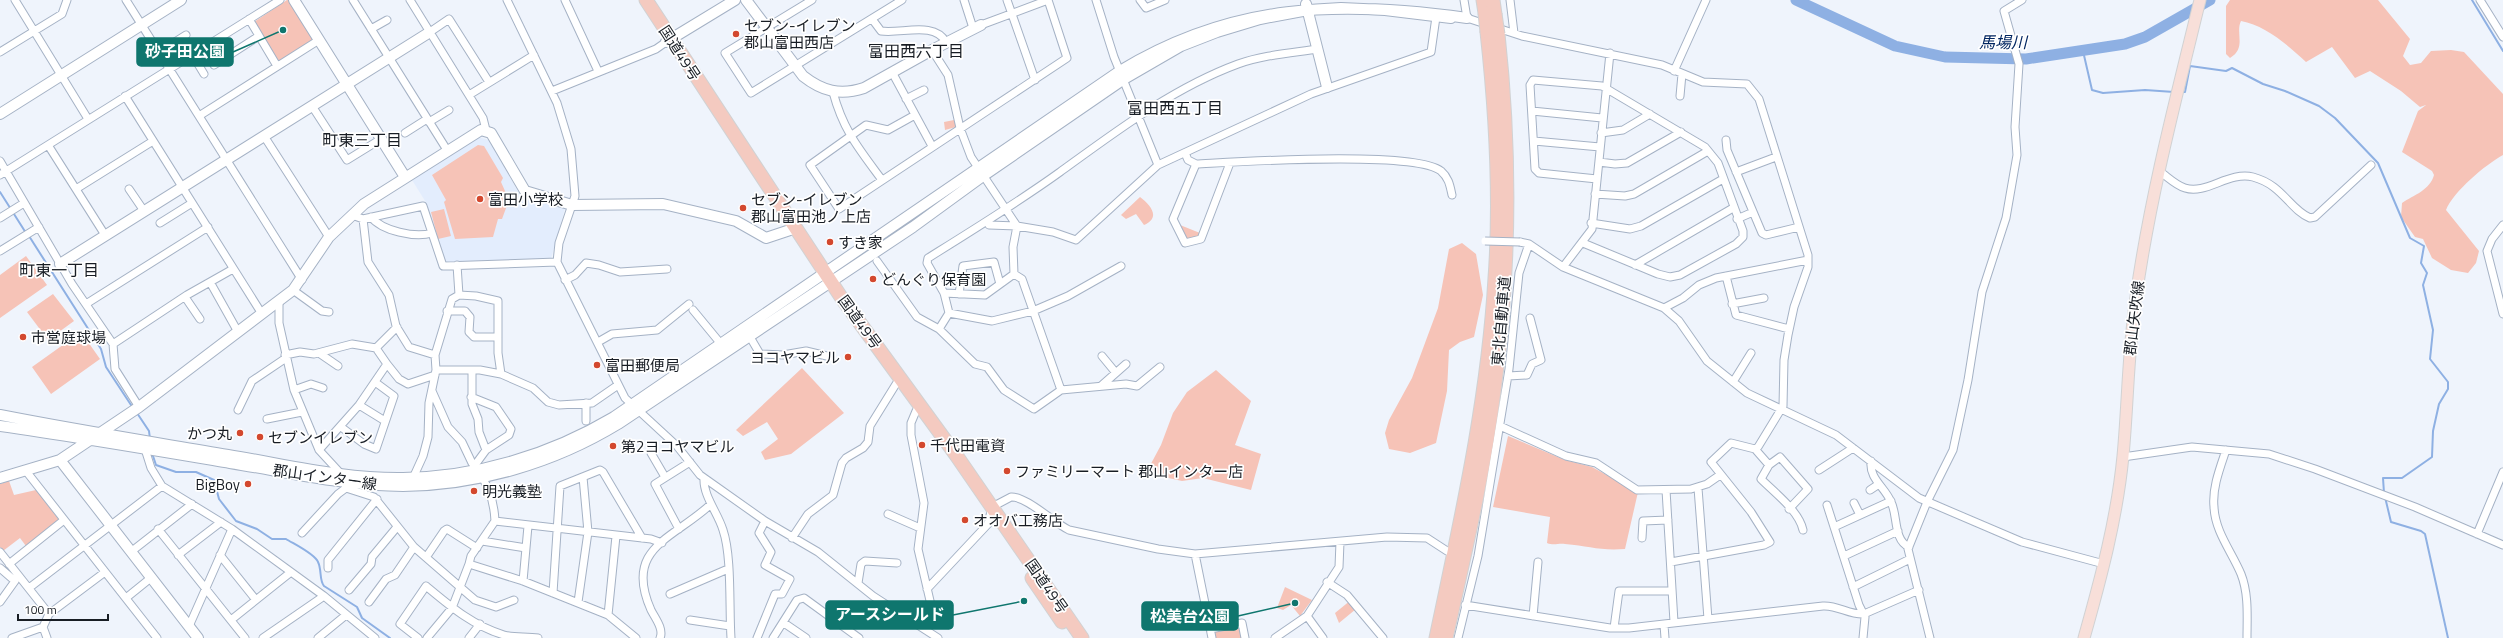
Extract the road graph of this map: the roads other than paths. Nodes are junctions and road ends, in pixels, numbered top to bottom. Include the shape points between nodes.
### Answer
1 (16, 0) edge
2 (67, 0) edge
3 (126, 0) edge
4 (181, 0) edge
5 (280, 0) edge
6 (294, 0) edge
7 (353, 0) edge
8 (410, 0) edge
9 (507, 0) edge
10 (565, 0) edge
11 (638, 0) edge
12 (646, 0) edge
13 (735, 0) edge
14 (746, 0) edge
15 (812, 0) edge
16 (902, 0) edge
17 (964, 0) edge
18 (1008, 0) edge
19 (1048, 0) edge
20 (1096, 0) edge
21 (1140, 0) edge
22 (1165, 0) edge
23 (1464, 0) edge
24 (1493, 0) edge
25 (1510, 0) edge
26 (1706, 0) edge
27 (2022, 0) edge
28 (2200, 0) edge
29 (2480, 0) edge
30 (1306, 4) edge
31 (1488, 9) edge
32 (1012, 12) junction
33 (1436, 17) junction
34 (872, 18) junction
35 (1467, 18) junction
36 (248, 19) junction
37 (387, 20) dead end
38 (141, 25) junction
39 (767, 27) junction
40 (977, 27) junction
41 (371, 29) junction
42 (34, 31) junction
43 (430, 32) junction
44 (1493, 33) junction
45 (1514, 33) junction
46 (186, 35) dead end
47 (259, 36) junction
48 (2503, 37) edge
49 (319, 40) junction
50 (668, 41) junction
51 (946, 42) junction
52 (1318, 48) junction
53 (932, 50) junction
54 (0, 52) edge
55 (159, 52) junction
56 (192, 54) junction
57 (1610, 54) junction
58 (534, 55) junction
59 (389, 58) junction
60 (214, 65) dead end
61 (796, 65) junction
62 (277, 66) junction
63 (169, 69) junction
64 (598, 71) junction
65 (1674, 71) junction
66 (892, 72) junction
67 (204, 74) dead end
68 (1682, 74) junction
69 (61, 75) junction
70 (1122, 75) junction
71 (1035, 80) junction
72 (489, 82) junction
73 (346, 84) junction
74 (1328, 87) junction
75 (1606, 89) junction
76 (552, 90) junction
77 (924, 90) dead end
78 (833, 92) junction
79 (469, 95) junction
80 (125, 96) junction
81 (1680, 96) dead end
82 (906, 99) junction
83 (312, 106) junction
84 (449, 110) dead end
85 (1532, 111) junction
86 (0, 114) edge
87 (1650, 114) junction
88 (915, 115) junction
89 (199, 116) junction
90 (1137, 117) junction
91 (1602, 118) junction
92 (88, 120) junction
93 (428, 120) junction
94 (960, 128) junction
95 (486, 130) junction
96 (405, 132) dead end
97 (1681, 132) junction
98 (1601, 133) junction
99 (264, 136) junction
100 (849, 136) junction
101 (381, 139) junction
102 (1726, 140) dead end
103 (153, 141) junction
104 (1534, 141) junction
105 (48, 145) junction
106 (932, 146) junction
107 (1600, 147) junction
108 (447, 150) junction
109 (1708, 151) junction
110 (1185, 153) junction
111 (1776, 157) junction
112 (0, 160) edge
113 (227, 160) junction
114 (1599, 162) junction
115 (1230, 163) junction
116 (1196, 164) junction
117 (1158, 165) junction
118 (2371, 165) dead end
119 (977, 167) junction
120 (2159, 171) junction
121 (1736, 172) junction
122 (3, 173) edge
123 (983, 176) junction
124 (405, 177) junction
125 (1597, 179) junction
126 (1723, 179) junction
127 (882, 180) junction
128 (182, 188) junction
129 (76, 189) junction
130 (129, 189) dead end
131 (1595, 194) junction
132 (1452, 195) dead end
133 (24, 203) junction
134 (192, 203) junction
135 (572, 205) junction
136 (1733, 208) junction
137 (1006, 210) junction
138 (144, 211) junction
139 (1753, 212) junction
140 (352, 215) junction
141 (371, 217) junction
142 (0, 218) edge
143 (363, 218) junction
144 (1737, 219) junction
145 (160, 223) dead end
146 (1592, 223) junction
147 (989, 225) dead end
148 (2503, 225) edge
149 (1017, 226) junction
150 (38, 227) junction
151 (208, 227) junction
152 (1798, 227) junction
153 (792, 230) junction
154 (432, 233) junction
155 (105, 235) junction
156 (329, 237) junction
157 (1485, 241) dead end
158 (1583, 243) junction
159 (1529, 244) junction
160 (0, 251) edge
161 (1808, 260) junction
162 (877, 261) dead end
163 (557, 262) junction
164 (60, 264) junction
165 (457, 265) junction
166 (1121, 266) dead end
167 (1562, 266) junction
168 (1635, 266) junction
169 (233, 269) junction
170 (667, 269) dead end
171 (1014, 274) junction
172 (1726, 276) junction
173 (825, 278) junction
174 (302, 280) junction
175 (565, 280) junction
176 (210, 282) junction
177 (1000, 284) junction
178 (293, 290) junction
179 (944, 293) junction
180 (959, 294) junction
181 (459, 295) junction
182 (185, 297) junction
183 (1764, 298) dead end
184 (279, 301) junction
185 (86, 304) junction
186 (1732, 304) junction
187 (1664, 308) junction
188 (447, 311) junction
189 (1033, 311) junction
190 (329, 312) dead end
191 (949, 313) junction
192 (262, 314) junction
193 (2503, 314) edge
194 (1530, 318) dead end
195 (200, 319) dead end
196 (397, 327) junction
197 (1789, 329) junction
198 (939, 330) junction
199 (238, 332) junction
200 (750, 337) junction
201 (498, 338) junction
202 (598, 342) junction
203 (113, 344) junction
204 (721, 344) junction
205 (376, 348) junction
206 (1752, 352) dead end
207 (319, 353) junction
208 (435, 355) junction
209 (1102, 356) dead end
210 (285, 357) junction
211 (831, 358) dead end
212 (387, 364) junction
213 (1126, 364) dead end
214 (338, 366) dead end
215 (1160, 367) dead end
216 (472, 370) junction
217 (1116, 372) junction
218 (435, 373) junction
219 (501, 374) junction
220 (1508, 376) junction
221 (375, 382) junction
222 (1733, 382) junction
223 (896, 384) junction
224 (618, 385) junction
225 (1101, 386) junction
226 (323, 388) dead end
227 (294, 390) junction
228 (1061, 390) junction
229 (432, 391) junction
230 (471, 398) junction
231 (586, 403) junction
232 (359, 405) junction
233 (139, 407) junction
234 (635, 408) junction
235 (238, 410) dead end
236 (916, 410) junction
237 (1782, 410) junction
238 (302, 412) junction
239 (0, 415) edge
240 (267, 419) dead end
241 (385, 421) junction
242 (586, 421) dead end
243 (0, 426) edge
244 (1500, 426) junction
245 (341, 427) junction
246 (99, 434) junction
247 (90, 440) junction
248 (1853, 448) junction
249 (145, 449) junction
250 (1755, 449) junction
251 (319, 450) junction
252 (486, 450) junction
253 (2226, 450) junction
254 (651, 453) dead end
255 (2122, 457) junction
256 (60, 460) junction
257 (1871, 461) junction
258 (690, 462) junction
259 (1769, 465) junction
260 (1820, 470) dead end
261 (26, 471) junction
262 (479, 471) junction
263 (2503, 472) edge
264 (1720, 475) junction
265 (583, 477) junction
266 (0, 478) edge
267 (413, 478) junction
268 (665, 478) junction
269 (704, 478) junction
270 (344, 481) junction
271 (1878, 484) junction
272 (162, 486) junction
273 (1698, 488) junction
274 (1666, 490) junction
275 (1870, 490) dead end
276 (377, 499) junction
277 (1891, 501) junction
278 (1927, 502) junction
279 (1854, 503) dead end
280 (192, 504) junction
281 (712, 504) junction
282 (1827, 505) dead end
283 (1789, 509) junction
284 (991, 513) junction
285 (888, 514) dead end
286 (1860, 515) junction
287 (64, 520) junction
288 (1668, 520) junction
289 (495, 521) junction
290 (765, 521) junction
291 (221, 522) junction
292 (111, 524) junction
293 (528, 526) junction
294 (398, 527) junction
295 (1834, 527) junction
296 (920, 528) junction
297 (232, 529) junction
298 (559, 529) junction
299 (679, 529) junction
300 (158, 530) junction
301 (1803, 530) dead end
302 (1898, 531) junction
303 (588, 532) junction
304 (302, 533) dead end
305 (2477, 534) junction
306 (616, 536) junction
307 (642, 538) junction
308 (792, 538) junction
309 (1642, 538) dead end
310 (482, 541) junction
311 (1340, 542) junction
312 (662, 543) junction
313 (85, 545) junction
314 (2503, 545) edge
315 (1909, 547) junction
316 (414, 548) junction
317 (477, 548) junction
318 (526, 548) junction
319 (132, 551) junction
320 (1447, 551) dead end
321 (0, 552) edge
322 (1195, 554) junction
323 (178, 555) junction
324 (220, 555) junction
325 (1470, 555) dead end
326 (427, 556) junction
327 (1478, 556) junction
328 (1704, 556) junction
329 (1844, 556) junction
330 (1910, 559) junction
331 (1538, 562) dead end
332 (1671, 562) junction
333 (896, 563) dead end
334 (9, 564) junction
335 (469, 564) junction
336 (2104, 564) junction
337 (0, 568) edge
338 (328, 568) dead end
339 (728, 569) junction
340 (105, 572) junction
341 (290, 572) junction
342 (152, 577) junction
343 (523, 581) junction
344 (1328, 582) junction
345 (858, 583) junction
346 (460, 587) junction
347 (1853, 587) junction
348 (29, 588) junction
349 (927, 589) junction
350 (206, 590) junction
351 (349, 590) dead end
352 (1919, 590) junction
353 (1672, 591) junction
354 (553, 593) junction
355 (670, 594) dead end
356 (324, 596) junction
357 (1056, 597) junction
358 (126, 598) junction
359 (256, 600) junction
360 (514, 600) dead end
361 (0, 602) edge
362 (369, 602) dead end
363 (578, 602) junction
364 (1464, 605) junction
365 (452, 608) junction
366 (49, 614) junction
367 (346, 614) junction
368 (1864, 614) junction
369 (608, 615) junction
370 (1307, 616) junction
371 (1533, 616) junction
372 (1708, 619) junction
373 (231, 620) junction
374 (690, 620) dead end
375 (1674, 622) junction
376 (784, 623) junction
377 (190, 624) junction
378 (480, 624) junction
379 (919, 625) junction
380 (730, 626) junction
381 (1664, 626) junction
382 (43, 627) junction
383 (1614, 628) junction
384 (1210, 629) junction
385 (326, 631) junction
386 (1285, 635) edge
387 (504, 637) edge
388 (12, 638) edge
389 (46, 638) edge
390 (157, 638) edge
391 (198, 638) edge
392 (245, 638) edge
393 (263, 638) edge
394 (318, 638) edge
395 (332, 638) edge
396 (375, 638) edge
397 (418, 638) edge
398 (427, 638) edge
399 (468, 638) edge
400 (536, 638) edge
401 (636, 638) edge
402 (660, 638) edge
403 (731, 638) edge
404 (756, 638) edge
405 (773, 638) edge
406 (806, 638) edge
407 (859, 638) edge
408 (938, 638) edge
409 (1073, 638) edge
410 (1082, 638) edge
411 (1088, 638) edge
412 (1212, 638) edge
413 (1245, 638) edge
414 (1275, 638) edge
415 (1323, 638) edge
416 (1383, 638) edge
417 (1436, 638) edge
418 (1446, 638) edge
419 (1458, 638) edge
420 (1665, 638) edge
421 (1863, 638) edge
422 (1930, 638) edge
423 (2084, 638) edge
424 (2247, 638) edge

1 - 42 street
2 - 42 street via 62,14
3 - 38 street
4 - 38 street
5 - 36 street
6 - 49 street
7 - 41 street
8 - 43 street
9 - 58 street
10 - 64 street
11 - 50 highway, 国道49号
12 - 50 highway, 国道49号
13 - 50 street
14 - 39 street
15 - 39 street
16 - 34 street
17 - 40 street
18 - 32 street
19 - 32 street
19 - 71 street via 1067,58
20 - 70 street
21 - 22 street via 1146,8
23 - 35 street
24 - 31 highway, 東北自動車道
25 - 45 street
26 - 65 street
27 - 278 street via 2004,11 2019,64 2015,127 2017,155 2006,218 1982,292 1979,323 1958,433 1944,471
28 - 120 main road, 郡山矢吹線
29 - 48 street
30 - 33 street
30 - 35 street via 1343,0 1387,2 1438,10
30 - 52 street
30 - 70 street via 1217,32 1181,46
31 - 44 highway, 東北自動車道, bridge
32 - 40 street
32 - 71 street
33 - 35 street
33 - 74 street via 1431,52
34 - 51 street via 882,31 934,31
34 - 61 street
35 - 45 street
36 - 47 street
36 - 56 street
37 - 41 street
38 - 55 street
38 - 69 street
39 - 61 street
39 - 61 street via 725,53 751,93
40 - 51 street
41 - 59 street
42 - 54 street
42 - 69 street
43 - 59 street
43 - 72 street via 449,19
43 - 79 street
44 - 417 highway, 東北自動車道 via 1498,217 1494,299 1474,454
44 - 418 highway, 東北自動車道 via 1508,165 1503,315 1482,464
45 - 57 street
46 - 55 street
47 - 60 street
47 - 62 street
49 - 62 street
49 - 73 street
50 - 64 street via 656,49
50 - 153 highway, 国道49号
51 - 53 street
52 - 74 street
52 - 90 street via 1238,64
53 - 66 street
53 - 94 street via 948,75
55 - 63 street
56 - 63 street
56 - 67 street
57 - 65 street via 1662,65
57 - 75 street
58 - 72 street
58 - 76 street
59 - 73 street
59 - 93 street
61 - 78 street via 815,85
62 - 89 street
63 - 80 street
63 - 89 street
64 - 76 street
65 - 68 street
66 - 78 street via 864,88 851,92
66 - 82 street
68 - 81 street
68 - 111 street via 1703,82 1747,84 1759,99
69 - 86 street
69 - 92 street
70 - 90 street
70 - 119 street
70 - 123 street
71 - 94 street
72 - 79 street
73 - 83 street
73 - 101 street
74 - 110 street
75 - 85 street via 1534,80 1530,85
75 - 87 street
75 - 91 street
76 - 135 street via 571,149 575,192
77 - 82 street
78 - 100 street
79 - 95 street via 484,120
80 - 92 street
80 - 103 street
82 - 88 street
83 - 99 street
83 - 101 street via 347,160
84 - 93 street
85 - 91 street
85 - 104 street
87 - 97 street
87 - 98 street via 1623,130
88 - 100 street via 888,130 866,125
88 - 106 street
89 - 113 street
90 - 117 street
90 - 137 street
91 - 98 street
92 - 105 street
93 - 96 street
93 - 108 street
94 - 106 street
94 - 119 street
95 - 108 street via 475,132
95 - 135 street via 492,133 525,191
97 - 109 street
97 - 114 street via 1627,163
98 - 107 street
99 - 113 street
99 - 156 street
100 - 127 street
100 - 127 street via 810,165 838,209
101 - 124 street
102 - 121 street via 1727,150
103 - 128 street
103 - 129 street
104 - 107 street
104 - 125 street via 1535,169 1539,173
105 - 122 street
105 - 129 street
106 - 127 street
107 - 114 street
108 - 124 street
109 - 126 street via 1718,163
109 - 131 street via 1634,194
110 - 116 street via 1188,160
110 - 117 street
111 - 121 street
111 - 152 street
112 - 122 street
113 - 128 street
113 - 174 street
114 - 125 street
115 - 116 street
115 - 116 street via 1201,239 1185,243 1173,219
115 - 132 street via 1363,159 1430,166 1441,171 1449,181
117 - 149 street via 1076,240 1053,232
118 - 120 street via 2310,218 2280,190 2255,178 2248,176 2223,179 2193,190 2177,184
119 - 123 street
119 - 173 street
120 - 255 main road, 郡山矢吹線 via 2136,297
121 - 139 street
122 - 133 street
123 - 137 street
123 - 173 street via 913,227
124 - 140 street
125 - 131 street
126 - 136 street
126 - 146 street via 1641,226 1630,229
128 - 134 street
128 - 138 street
129 - 155 street
130 - 138 street
131 - 146 street
133 - 142 street
133 - 150 street
134 - 145 street
134 - 151 street
135 - 153 street via 634,205 655,202 736,221 766,238
135 - 163 street via 559,244
136 - 144 street
136 - 168 street
137 - 149 street
137 - 179 street via 928,258 927,262
138 - 155 street
139 - 144 street
139 - 152 street via 1762,233 1766,235
140 - 143 street
140 - 156 street
141 - 143 street
141 - 154 street via 388,228 411,234
141 - 154 street via 423,206
143 - 196 street via 367,256 389,295
144 - 168 street via 1743,233 1742,240 1680,275 1665,277
146 - 158 street via 1592,230
147 - 149 street
148 - 193 street via 2492,239 2487,251
149 - 171 street via 1013,247
150 - 160 street
150 - 164 street
151 - 169 street
151 - 185 street
152 - 161 street
153 - 173 highway, 国道49号
154 - 165 street via 443,266
155 - 164 street
156 - 174 street
157 - 159 street, bridge
158 - 167 street
158 - 168 street
159 - 167 street
159 - 220 street via 1519,273
161 - 172 street
161 - 197 street
162 - 198 street via 917,317
163 - 165 street
163 - 175 street
164 - 185 street
165 - 181 street
166 - 189 street via 1068,296
167 - 187 street
169 - 176 street
169 - 192 street
170 - 175 street via 620,272 599,264 586,263 575,275
171 - 177 street
171 - 189 street via 1022,279
172 - 186 street
172 - 187 street via 1701,284
173 - 200 street
173 - 204 street
173 - 223 highway, 国道49号
173 - 284 highway, 国道49号
174 - 178 street
175 - 202 street
176 - 182 street
176 - 199 street
177 - 180 street via 985,295
177 - 180 street via 994,262 963,266
178 - 184 street
178 - 190 street via 322,312
179 - 180 street
179 - 191 street
181 - 188 street via 453,296
181 - 201 street via 497,300
182 - 195 street
182 - 203 street
183 - 186 street
184 - 192 street
184 - 210 street via 279,324
185 - 203 street
186 - 197 street via 1738,317
187 - 222 street via 1679,321 1707,361
188 - 201 street via 465,311 470,316 469,332 474,337
188 - 208 street
189 - 191 street via 992,321
189 - 228 street
191 - 198 street
192 - 199 street
194 - 220 street via 1541,360 1532,364 1526,375
196 - 205 street
196 - 208 street via 409,347
197 - 237 street via 1784,360
198 - 228 street via 976,364 987,368 1004,390 1034,409
199 - 233 street
200 - 211 street via 760,354 783,355 806,351
200 - 234 street
201 - 219 street
202 - 204 street via 612,334 657,330 691,307
202 - 224 street
203 - 233 street via 115,369
204 - 234 street
205 - 207 street via 352,344
205 - 212 street
206 - 222 street
207 - 210 street via 300,352
207 - 214 street
208 - 218 street
209 - 217 street
210 - 227 street
210 - 235 street via 252,381
212 - 218 street via 399,379 408,384
212 - 221 street
213 - 217 street
215 - 225 street via 1137,386
216 - 218 street
216 - 219 street
216 - 230 street
217 - 225 street
218 - 229 street
219 - 231 street via 533,388 551,403
220 - 244 street
221 - 232 street
221 - 241 street via 394,396
222 - 237 street via 1747,393
223 - 236 highway, 国道49号
223 - 308 street via 870,426 868,442 842,463 833,495 808,514
224 - 231 street via 601,398
224 - 234 street
225 - 228 street
226 - 227 street via 310,384
227 - 238 street
229 - 262 street via 448,427 462,442
229 - 267 street via 428,403 428,437
230 - 252 street
230 - 252 street via 496,407 510,429 509,435
231 - 242 street
232 - 241 street
232 - 245 street
233 - 246 street
234 - 258 street via 677,446
234 - 262 street via 567,443
236 - 284 highway, 国道49号
236 - 296 street via 910,436 924,503
237 - 248 street via 1813,422
237 - 250 street
238 - 240 street
238 - 251 street
239 - 246 street
241 - 245 street via 376,450
243 - 247 street, 郡山インター線
244 - 274 street via 1566,456 1596,463 1637,490
244 - 327 street
245 - 251 street
246 - 247 street
246 - 270 street
247 - 249 street, 郡山インター線
247 - 256 street
248 - 257 street
248 - 260 street
249 - 270 street, 郡山インター線
249 - 272 street via 151,468
250 - 259 street
250 - 264 street via 1731,443 1712,460
251 - 270 street
252 - 262 street
253 - 255 street via 2176,448
253 - 305 street via 2269,454 2294,461 2415,507
253 - 424 street via 2214,496 2214,509 2219,532 2241,575 2247,610
254 - 268 street
255 - 336 main road, 郡山矢吹線
256 - 261 street
256 - 292 street
257 - 271 street via 1871,472
257 - 278 street
258 - 268 street
258 - 269 street
259 - 283 street via 1761,479
259 - 283 street via 1780,457 1808,489
261 - 266 street
261 - 287 street
262 - 267 street
262 - 270 street, 郡山インター線 via 402,486
262 - 289 street via 492,496
263 - 305 street
264 - 273 street
264 - 328 street via 1770,542 1764,546
265 - 298 street via 560,486
265 - 303 street
265 - 307 street via 600,470 603,472
267 - 270 street
268 - 299 street via 655,484
269 - 281 street via 704,486
269 - 290 street
270 - 276 street
270 - 304 street via 338,494
271 - 275 street
271 - 277 street
272 - 280 street
272 - 292 street
273 - 274 street
273 - 328 street
274 - 288 street
276 - 294 street
276 - 338 street via 328,560
277 - 286 street
277 - 302 street
278 - 315 street
278 - 336 street via 2022,542
279 - 286 street
280 - 291 street
280 - 300 street
281 - 299 street
281 - 339 street via 726,541
282 - 295 street
283 - 301 street via 1802,523
284 - 322 street via 1005,499 1015,496 1069,530 1158,550
284 - 349 street via 988,524
284 - 357 highway, 国道49号
284 - 409 highway, 国道49号
285 - 296 street
286 - 295 street
287 - 313 street
287 - 334 street
288 - 309 street via 1643,521
288 - 332 street
289 - 293 street
289 - 310 street
290 - 308 street
290 - 404 street via 758,533 771,552 765,565 790,580 782,594 775,594
291 - 297 street
291 - 323 street
292 - 313 street
292 - 319 street
293 - 298 street
293 - 318 street
294 - 316 street
294 - 351 street via 372,557 371,564
295 - 329 street
296 - 349 street via 919,557
297 - 324 street
297 - 341 street
298 - 303 street
298 - 354 street
299 - 312 street
300 - 319 street
300 - 323 street
302 - 315 street via 1904,544
302 - 329 street
303 - 306 street
303 - 363 street
305 - 314 street
306 - 307 street
306 - 369 street
307 - 312 street
308 - 345 street via 828,558
310 - 317 street
310 - 318 street
311 - 320 street via 1427,538
311 - 322 street
311 - 344 street via 1339,567
312 - 402 street via 645,561 642,576 650,608 662,632
313 - 340 street
313 - 348 street
315 - 330 street
316 - 326 street
316 - 362 street via 395,575 386,579
317 - 326 street via 450,530 446,530
317 - 335 street
318 - 343 street
319 - 342 street
321 - 334 street
322 - 384 street
323 - 350 street
324 - 350 street
324 - 359 street
325 - 327 street
326 - 346 street
327 - 364 street
328 - 332 street
328 - 372 street
329 - 347 street
330 - 347 street
330 - 352 street
331 - 371 street
332 - 353 street
333 - 345 street via 865,561 861,564
334 - 348 street
335 - 343 street
335 - 346 street
336 - 423 main road, 郡山矢吹線
337 - 361 street via 15,581
339 - 355 street
339 - 380 street
340 - 358 street
340 - 366 street
341 - 356 street
341 - 359 street
342 - 358 street
342 - 377 street
343 - 354 street
344 - 370 street
344 - 416 street via 1347,595
345 - 379 street
346 - 360 street via 475,600 494,606 501,606
346 - 365 street
347 - 368 street
348 - 366 street
349 - 379 street via 931,605
350 - 373 street
350 - 377 street
352 - 368 street
352 - 422 street
353 - 375 street
353 - 383 street via 1619,591
354 - 363 street
356 - 367 street
356 - 393 street
357 - 410 highway, 国道49号
357 - 411 highway
358 - 390 street
359 - 373 street
363 - 369 street
364 - 371 street
364 - 419 street
365 - 378 street
365 - 397 street via 426,586 400,624
365 - 398 street
366 - 382 street
367 - 385 street
367 - 396 street
368 - 372 street via 1829,605
368 - 421 street
369 - 401 street
370 - 386 street
370 - 415 street
371 - 383 street
372 - 375 street
373 - 392 street
374 - 380 street
375 - 381 street
376 - 405 street
376 - 406 street
376 - 407 street via 798,600 804,598
377 - 391 street
378 - 387 street
378 - 399 street
379 - 408 street
380 - 403 street
381 - 383 street
381 - 420 street
382 - 388 street
382 - 389 street
384 - 412 street
384 - 413 street via 1242,623
385 - 394 street
385 - 395 street
386 - 414 street
387 - 400 street

